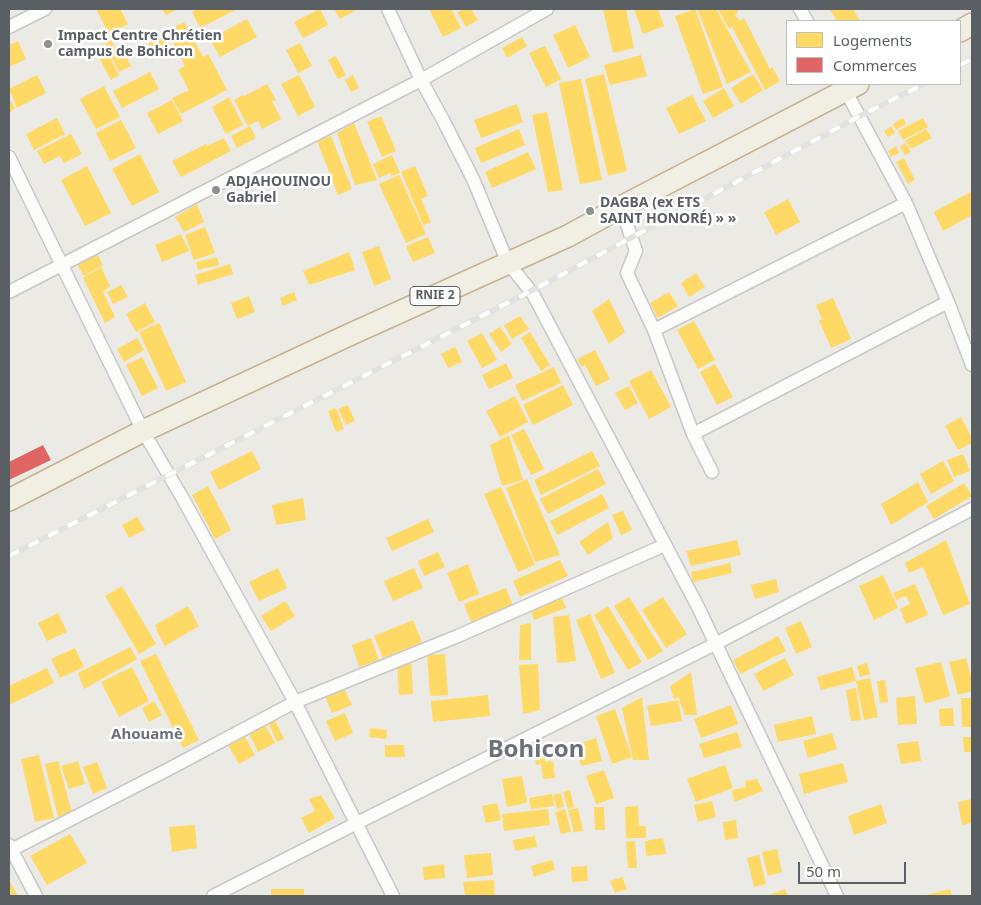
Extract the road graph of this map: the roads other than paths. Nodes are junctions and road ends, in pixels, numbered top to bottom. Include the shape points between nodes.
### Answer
1 (44, 9) edge
2 (388, 9) edge
3 (547, 9) edge
4 (800, 9) edge
5 (806, 20) edge
6 (972, 24) edge
7 (9, 27) edge
8 (961, 30) edge
9 (421, 80) junction
10 (849, 86) edge
11 (9, 157) edge
12 (906, 203) junction
13 (621, 206) junction
14 (508, 263) junction
15 (62, 264) junction
16 (9, 292) edge
17 (948, 302) junction
18 (654, 330) junction
19 (972, 365) edge
20 (143, 431) junction
21 (693, 434) junction
22 (712, 472) dead end
23 (9, 500) edge
24 (972, 509) edge
25 (665, 544) junction
26 (715, 644) junction
27 (295, 702) junction
28 (357, 823) junction
29 (10, 848) edge
30 (36, 896) edge
31 (213, 896) edge
32 (393, 896) edge
33 (837, 896) edge

1 - 7 street
2 - 9 street
3 - 9 street
4 - 5 street
6 - 8 highway
9 - 14 street via 473,179
9 - 15 street
10 - 12 street
10 - 13 highway, RNIE 2
11 - 15 street
12 - 17 street
12 - 18 street
13 - 14 highway, RNIE 2 via 568,236
13 - 18 street via 636,252 627,273
14 - 20 highway, RNIE 2
14 - 25 street via 533,294
15 - 16 street
15 - 20 street
17 - 19 street
17 - 21 street
18 - 21 street
20 - 23 highway, RNIE 2
20 - 27 street
21 - 22 street
24 - 26 street
25 - 26 street
25 - 27 street via 458,636
26 - 28 street
26 - 33 street
27 - 28 street
27 - 29 street
28 - 31 street
28 - 32 street
29 - 30 street

